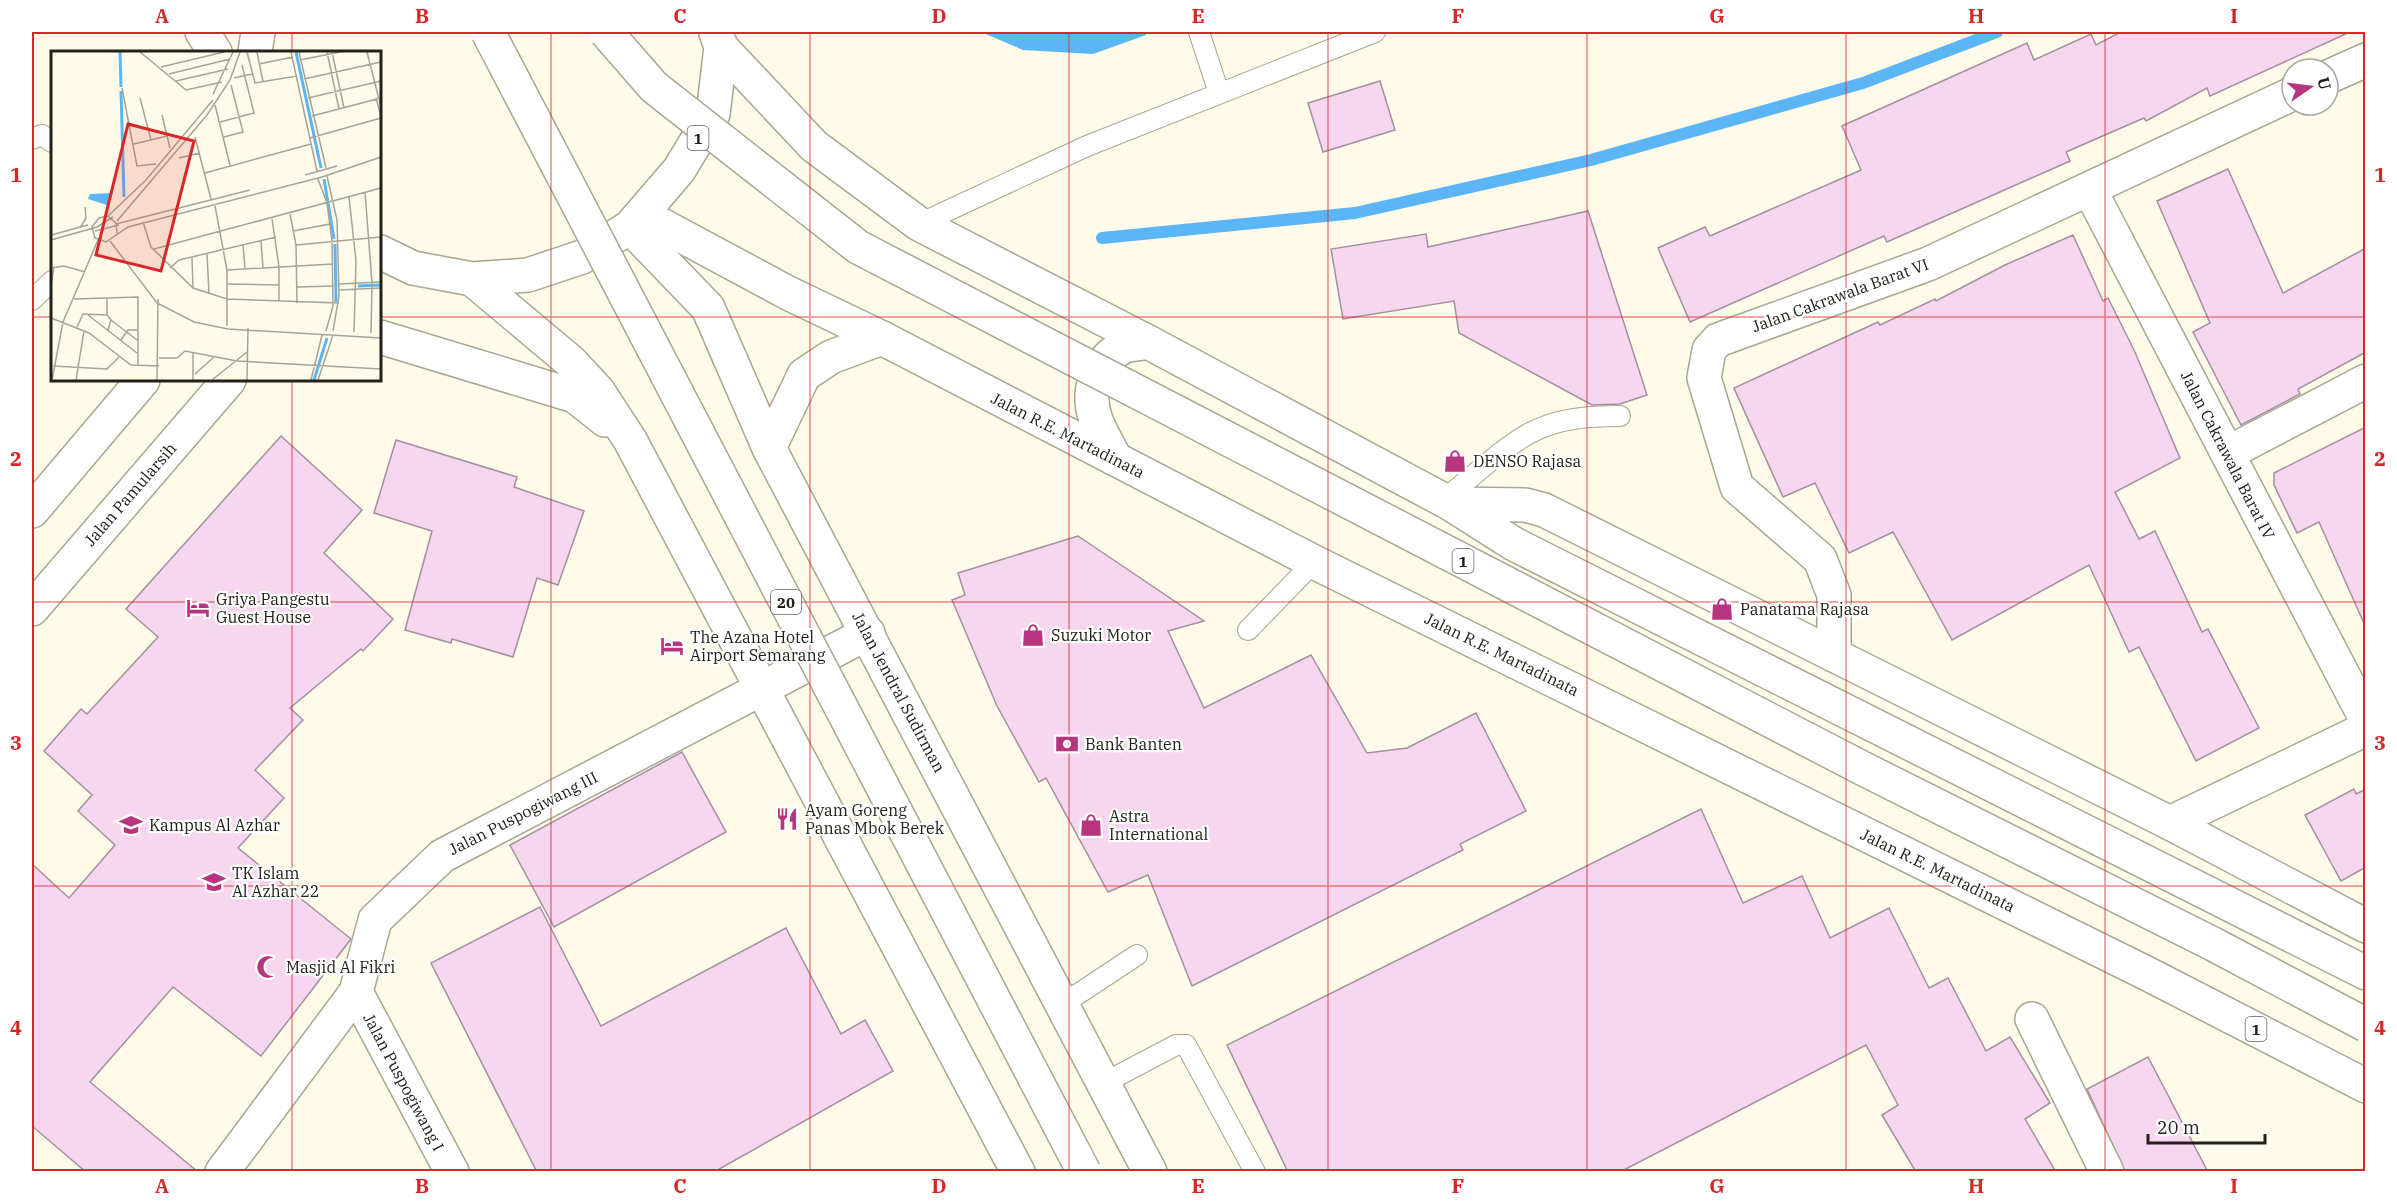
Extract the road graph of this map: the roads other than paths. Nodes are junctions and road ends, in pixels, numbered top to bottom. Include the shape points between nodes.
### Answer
1 (202, 32) edge
2 (258, 32) edge
3 (488, 32) edge
4 (606, 32) edge
5 (1199, 32) edge
6 (1375, 32) edge
7 (721, 37) edge
8 (214, 51) edge
9 (255, 51) edge
10 (2366, 60) edge
11 (2340, 72) edge
12 (1220, 93) junction
13 (2280, 100) edge
14 (32, 139) edge
15 (51, 141) edge
16 (2091, 190) junction
17 (636, 221) junction
18 (919, 224) junction
19 (381, 252) edge
20 (472, 279) junction
21 (51, 282) edge
22 (32, 300) edge
23 (381, 338) edge
24 (882, 338) junction
25 (1148, 342) junction
26 (142, 381) edge
27 (228, 381) edge
28 (2366, 381) edge
29 (1620, 416) dead end
30 (630, 440) junction
31 (769, 448) junction
32 (2228, 453) junction
33 (1115, 459) junction
34 (1446, 502) junction
35 (32, 511) edge
36 (1314, 562) junction
37 (32, 609) edge
38 (1248, 630) dead end
39 (868, 633) junction
40 (1833, 655) junction
41 (760, 690) junction
42 (2366, 719) edge
43 (2366, 729) edge
44 (2170, 823) junction
45 (2366, 926) edge
46 (1137, 955) dead end
47 (2366, 973) edge
48 (357, 992) junction
49 (1063, 1004) junction
50 (2032, 1019) dead end
51 (2366, 1025) edge
52 (1104, 1083) junction
53 (2366, 1086) edge
54 (222, 1172) edge
55 (452, 1172) edge
56 (1018, 1172) edge
57 (1084, 1172) edge
58 (1150, 1172) edge
59 (1255, 1172) edge
60 (2107, 1172) edge

1 - 8 main road
2 - 9 main road
3 - 57 main road, 20, bridge
4 - 51 main road, 1, bridge via 654,87 858,248
5 - 12 lane
6 - 12 lane
7 - 17 main road, 1 via 712,114 679,170
7 - 18 main road, 1 via 814,146
10 - 11 main road
12 - 18 lane via 1087,146
13 - 16 main road, Jalan Cakrawala Barat VI
14 - 15 lane via 42,135
16 - 32 main road, Jalan Cakrawala Barat IV
16 - 40 main road, Jalan Cakrawala Barat VI via 1928,264 1718,340 1709,350 1704,378 1737,487 1820,559 1834,595
17 - 20 main road, 1 via 582,257 528,275
17 - 24 main road, Jalan R.E. Martadinata / 1
17 - 31 main road, Jalan Jendral Sudirman via 708,309
18 - 25 main road, 1
19 - 20 main road, 1 via 413,268
20 - 30 main road via 571,362 598,391
21 - 22 lane
23 - 30 main road via 575,396
24 - 31 main road via 831,357 804,375
24 - 33 main road, Jalan R.E. Martadinata / 1
25 - 33 main road via 1126,346 1108,357 1095,374 1091,396 1095,417
25 - 34 main road, 1
26 - 35 main road
27 - 37 main road, Jalan Pamularsih
28 - 32 main road
29 - 34 lane via 1578,418 1530,433
30 - 41 main road
31 - 39 main road, Jalan Jendral Sudirman
32 - 42 main road, Jalan Cakrawala Barat IV
33 - 36 main road, Jalan R.E. Martadinata / 1
34 - 40 main road via 1525,505 1544,510
34 - 47 main road, 1 via 1514,543 1618,597
36 - 38 lane
36 - 53 main road, Jalan R.E. Martadinata / 1 via 2146,973
39 - 41 main road, Jalan Puspogiwang III
39 - 49 main road, Jalan Jendral Sudirman
40 - 44 main road
41 - 48 main road, Jalan Puspogiwang III via 442,856 375,920
41 - 56 main road
43 - 44 main road
44 - 45 main road
46 - 49 lane
48 - 54 main road, Jalan Puspogiwang III
48 - 55 main road, Jalan Puspogiwang I
49 - 52 main road, Jalan Jendral Sudirman
50 - 60 main road
52 - 58 main road, Jalan Jendral Sudirman
52 - 59 lane via 1176,1045 1186,1045

